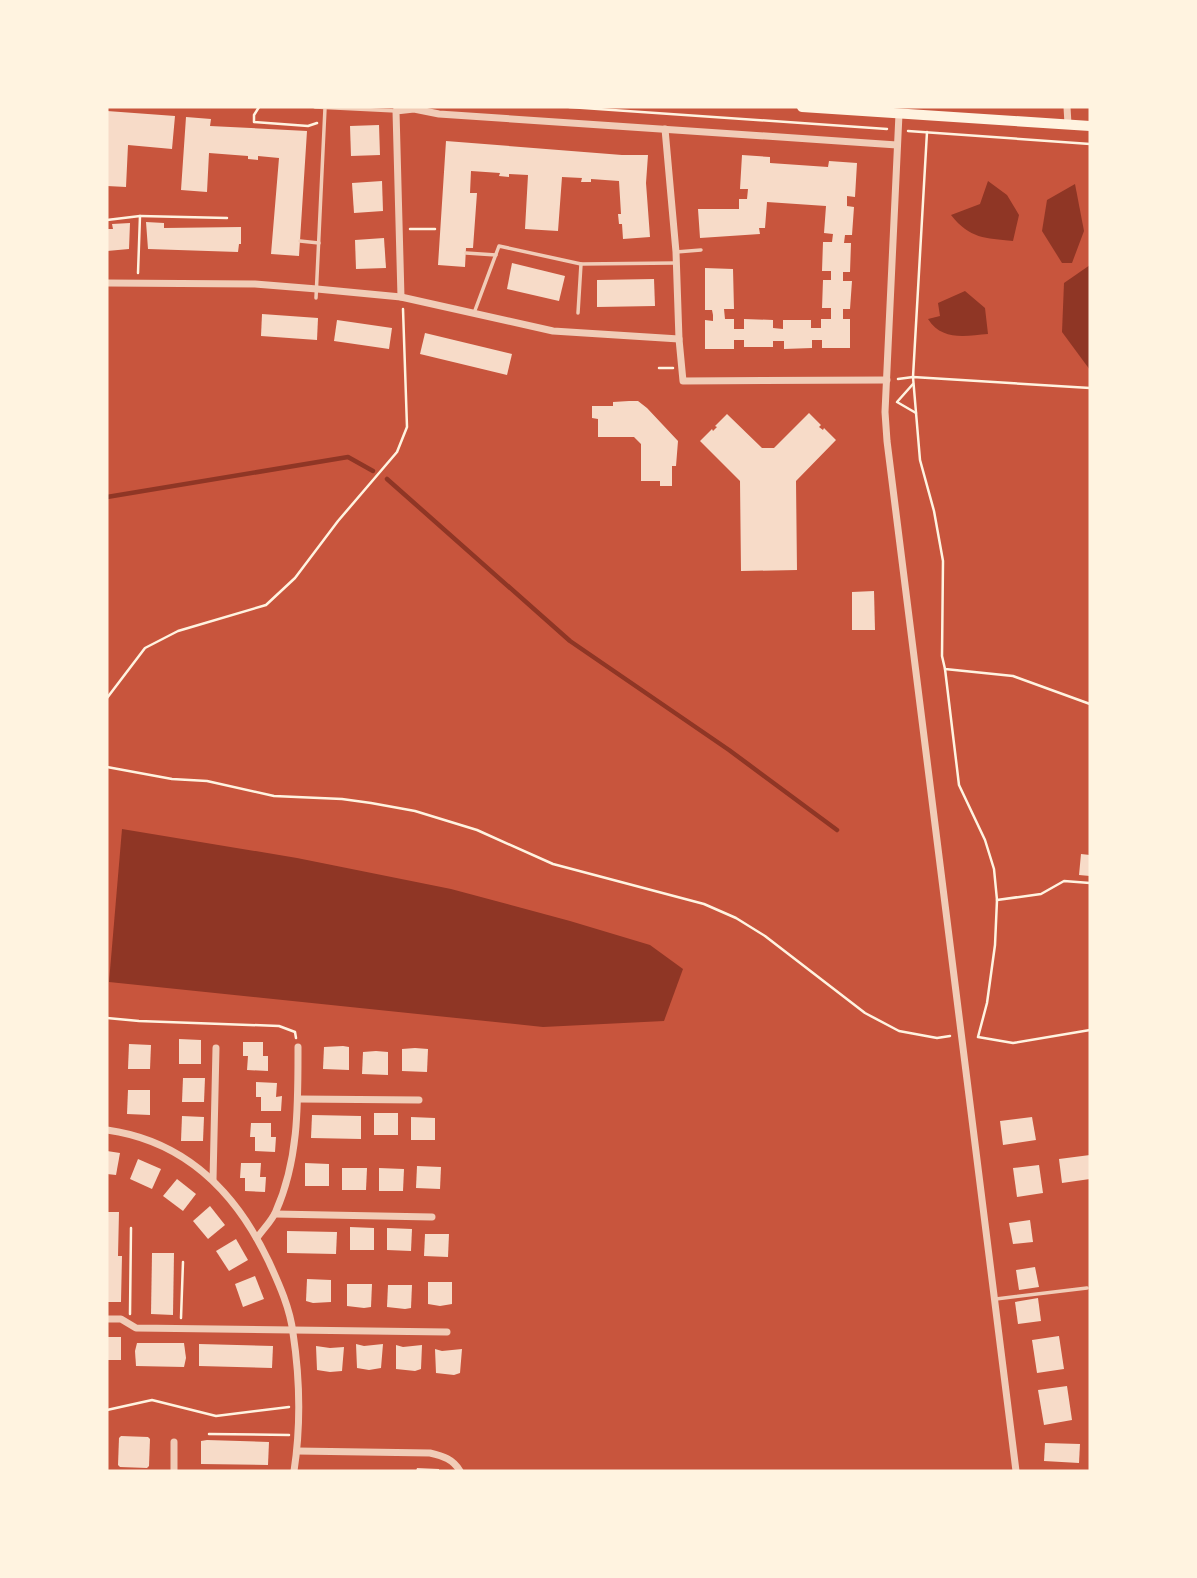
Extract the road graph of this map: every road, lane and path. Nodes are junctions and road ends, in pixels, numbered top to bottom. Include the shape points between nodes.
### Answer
1 (259, 107) edge
2 (314, 107) edge
3 (496, 107) edge
4 (569, 107) edge
5 (802, 107) edge
6 (1067, 107) edge
7 (325, 108) edge
8 (396, 111) junction
9 (899, 114) junction
10 (495, 117) junction
11 (254, 122) dead end
12 (1068, 124) junction
13 (1090, 126) edge
14 (665, 129) junction
15 (898, 130) junction
16 (927, 132) junction
17 (1090, 144) edge
18 (897, 145) junction
19 (139, 216) junction
20 (227, 218) dead end
21 (107, 220) edge
22 (435, 229) dead end
23 (400, 230) junction
24 (300, 241) dead end
25 (319, 243) junction
26 (701, 250) dead end
27 (676, 252) junction
28 (466, 253) dead end
29 (496, 255) junction
30 (677, 263) junction
31 (581, 264) junction
32 (107, 283) edge
33 (138, 283) junction
34 (317, 289) junction
35 (401, 297) junction
36 (316, 298) dead end
37 (474, 313) junction
38 (578, 313) dead end
39 (679, 338) junction
40 (913, 377) junction
41 (887, 380) junction
42 (913, 384) junction
43 (1090, 388) edge
44 (916, 413) junction
45 (945, 669) junction
46 (107, 698) edge
47 (1090, 704) edge
48 (107, 767) edge
49 (1090, 883) edge
50 (997, 900) junction
51 (107, 1018) edge
52 (1090, 1030) edge
53 (950, 1036) dead end
54 (298, 1046) joint
55 (216, 1048) dead end
56 (298, 1098) junction
57 (419, 1100) dead end
58 (107, 1130) edge
59 (213, 1180) junction
60 (275, 1214) junction
61 (432, 1217) dead end
62 (131, 1228) dead end
63 (257, 1238) junction
64 (183, 1262) dead end
65 (1087, 1289) dead end
66 (994, 1299) junction
67 (107, 1319) edge
68 (130, 1324) junction
69 (181, 1329) junction
70 (293, 1331) junction
71 (447, 1332) dead end
72 (300, 1405) junction
73 (107, 1410) edge
74 (209, 1433) dead end
75 (299, 1435) junction
76 (174, 1442) dead end
77 (297, 1451) junction
78 (174, 1471) edge
79 (294, 1471) edge
80 (460, 1471) edge
81 (1016, 1471) edge

1 - 11 path
2 - 7 lane
3 - 10 street
4 - 15 path
5 - 9 main road
6 - 12 street
7 - 8 lane
7 - 25 lane
8 - 10 street
8 - 23 street
9 - 12 main road
9 - 15 street
10 - 14 street
12 - 13 main road
14 - 18 street
14 - 27 street
15 - 16 path
15 - 18 street
16 - 17 path
16 - 40 path
18 - 41 street
19 - 20 path
19 - 21 path
19 - 33 path
22 - 23 path
23 - 35 street
24 - 25 lane
25 - 34 lane
26 - 27 lane
27 - 30 street
28 - 29 lane
29 - 31 lane via 499,246
29 - 37 lane
30 - 31 lane
30 - 39 street
31 - 38 lane
32 - 33 street
33 - 34 street
34 - 35 street
34 - 36 lane
35 - 37 street
35 - 46 path via 407,427 397,452 295,578 266,605 178,631 145,648
37 - 39 street via 553,331
39 - 41 street via 683,382
40 - 41 path
40 - 42 path
40 - 43 path
41 - 66 street via 885,412 893,505
42 - 44 path
42 - 44 path via 897,402
44 - 45 path via 920,460 943,561
45 - 47 path via 1013,676
45 - 50 path via 959,785 985,840
48 - 53 path via 274,796 372,803 477,830 553,864 704,904 765,936 865,1013 899,1031
49 - 50 path via 1064,881 1041,894
50 - 52 path via 988,1003 978,1037 1013,1042
51 - 54 path via 279,1026 295,1032
54 - 56 street
55 - 59 street
56 - 57 street
56 - 60 street via 294,1154
58 - 59 street via 159,1143
59 - 63 street
60 - 61 street
60 - 63 street
62 - 68 path
63 - 70 street via 281,1289
64 - 69 path
65 - 66 lane
66 - 81 street
67 - 68 street
68 - 69 street
69 - 70 street
70 - 71 street
70 - 72 street
72 - 73 path via 216,1416 152,1400
72 - 75 street
74 - 75 path
75 - 77 street
76 - 78 street
77 - 79 street
77 - 80 street via 430,1453 444,1456

